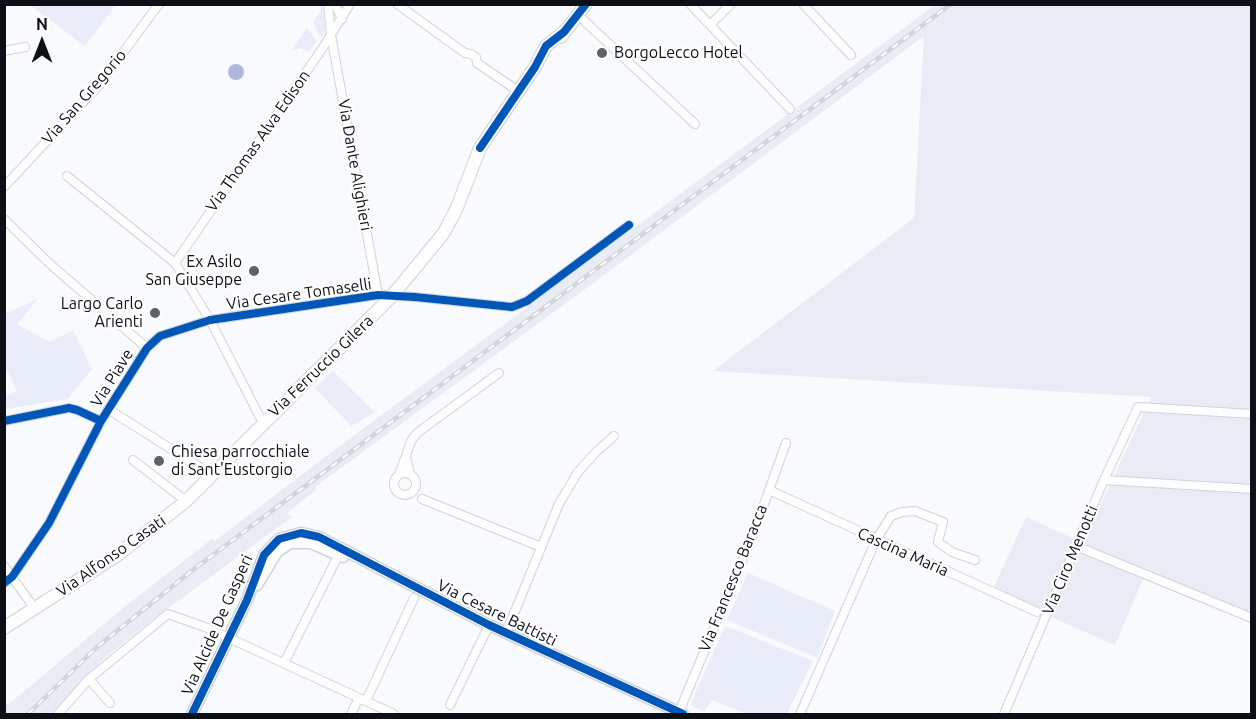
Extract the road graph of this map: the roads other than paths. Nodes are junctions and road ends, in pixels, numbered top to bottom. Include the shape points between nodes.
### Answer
1 (328, 4) edge
2 (335, 4) edge
3 (350, 4) edge
4 (356, 4) edge
5 (397, 4) edge
6 (690, 4) edge
7 (731, 4) edge
8 (803, 4) edge
9 (159, 5) edge
10 (582, 10) edge
11 (342, 19) junction
12 (710, 25) junction
13 (331, 35) junction
14 (25, 47) dead end
15 (4, 51) edge
16 (851, 55) dead end
17 (518, 91) junction
18 (790, 109) dead end
19 (695, 124) dead end
20 (67, 176) dead end
21 (4, 187) edge
22 (4, 219) edge
23 (629, 225) dead end
24 (175, 263) junction
25 (378, 295) junction
26 (392, 296) junction
27 (210, 320) junction
28 (147, 348) junction
29 (499, 373) dead end
30 (108, 409) junction
31 (1251, 414) edge
32 (4, 421) edge
33 (101, 421) junction
34 (263, 423) junction
35 (614, 436) dead end
36 (786, 443) dead end
37 (406, 456) junction
38 (133, 460) dead end
39 (399, 474) junction
40 (410, 474) junction
41 (212, 475) junction
42 (1104, 480) junction
43 (1251, 489) edge
44 (769, 490) junction
45 (412, 492) junction
46 (186, 501) junction
47 (302, 537) joint
48 (876, 540) junction
49 (1076, 546) junction
50 (542, 547) junction
51 (340, 552) junction
52 (975, 560) dead end
53 (4, 566) edge
54 (8, 580) edge
55 (414, 598) dead end
56 (35, 609) junction
57 (1037, 612) dead end
58 (1251, 618) edge
59 (489, 625) junction
60 (4, 628) edge
61 (506, 633) junction
62 (229, 638) junction
63 (284, 663) junction
64 (89, 679) junction
65 (362, 700) junction
66 (110, 703) dead end
67 (450, 705) dead end
68 (681, 713) edge
69 (58, 714) edge
70 (192, 714) edge
71 (351, 714) edge
72 (394, 714) edge
73 (800, 714) edge
74 (1004, 714) edge

1 - 13 street, Via Dante Alighieri
2 - 11 street
3 - 11 street, Via Thomas Alva Edison
4 - 11 street, Via Thomas Alva Edison
5 - 17 street via 476,57 477,63
6 - 12 street
7 - 12 street
8 - 16 street
9 - 21 street, Via San Gregorio via 99,85
10 - 17 main road, Via Ferruccio Gilera via 546,46
10 - 19 street
11 - 13 street, Via Thomas Alva Edison
12 - 18 street
13 - 24 street, Via Thomas Alva Edison
13 - 25 street, Via Dante Alighieri
14 - 15 street
17 - 26 main road, Via Ferruccio Gilera via 480,148 443,234
20 - 24 street
22 - 28 street
23 - 26 street, Via Cesare Tomaselli via 527,301 512,307
24 - 27 street
25 - 26 street, Via Cesare Tomaselli
25 - 27 street, Via Cesare Tomaselli
26 - 34 main road, Via Ferruccio Gilera
27 - 28 street, Via Piave via 160,336
27 - 34 street
28 - 30 street, Via Piave
29 - 37 street via 417,433
30 - 33 street, Via Piave
30 - 41 street
31 - 42 street, Via Ciro Menotti via 1138,406
32 - 33 street via 69,408
33 - 54 street, Via Piave via 49,523
34 - 41 main road, Via Ferruccio Gilera
35 - 50 street via 578,472 559,504
36 - 44 street, Via Francesco Baracca
37 - 39 street
37 - 40 street
38 - 46 street
39 - 40 street
39 - 45 street via 395,489 402,494
40 - 45 street via 416,481
41 - 46 main road, Via Alfonso Casati
42 - 43 street
42 - 49 street, Via Ciro Menotti
44 - 48 street, Cascina Maria
44 - 68 street, Via Francesco Baracca
45 - 50 street
46 - 56 main road, Via Alfonso Casati via 119,554
47 - 51 street, Via Cesare Battisti via 319,537
47 - 62 street, Via Alcide De Gasperi via 279,539 267,550
48 - 52 street via 891,516 915,512 943,522 938,542
48 - 57 street, Cascina Maria
48 - 73 street
49 - 58 street
49 - 74 street, Via Ciro Menotti
50 - 61 street
51 - 59 street, Via Cesare Battisti
51 - 63 street
53 - 54 street
54 - 56 street
55 - 65 street
56 - 60 main road, Via Alfonso Casati
59 - 61 street, Via Cesare Battisti
59 - 67 street
61 - 68 street, Via Cesare Battisti
62 - 63 street
62 - 64 street via 169,614
62 - 70 street, Via Alcide De Gasperi
63 - 65 street
64 - 66 street
64 - 69 street
65 - 71 street
65 - 72 street

